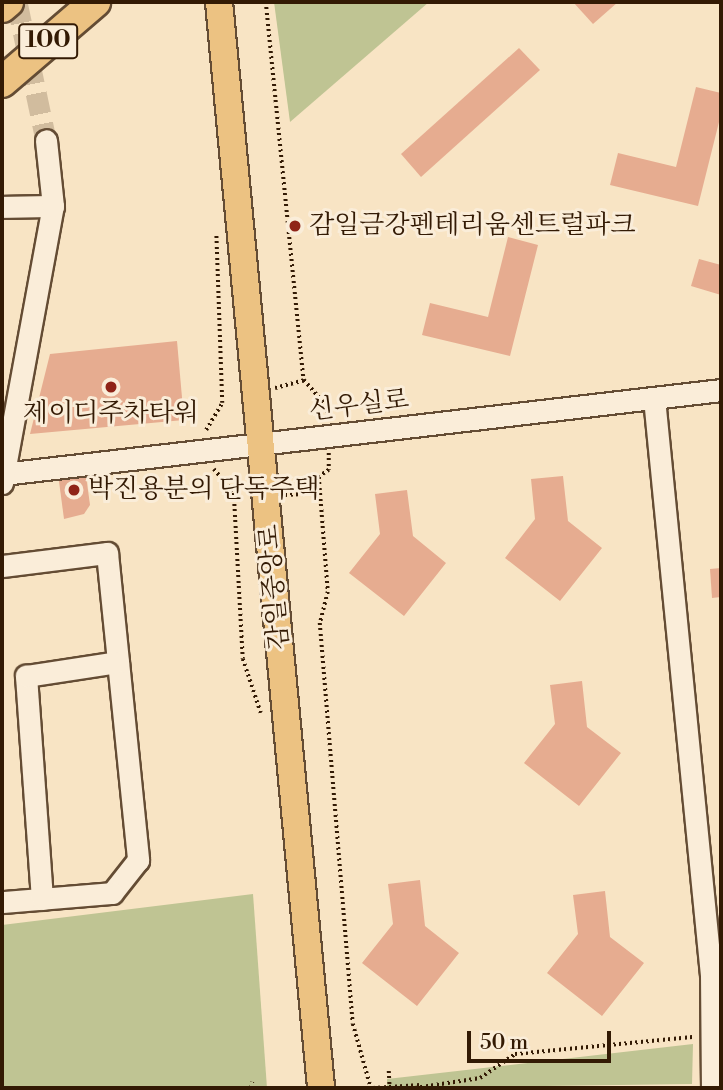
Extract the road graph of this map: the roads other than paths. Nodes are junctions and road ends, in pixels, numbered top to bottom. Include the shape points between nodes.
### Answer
1 (8, 2) edge
2 (95, 2) edge
3 (219, 2) edge
4 (2, 7) edge
5 (2, 82) edge
6 (46, 140) tunnel mouth
7 (53, 206) junction
8 (2, 207) edge
9 (721, 390) edge
10 (654, 398) junction
11 (262, 446) junction
12 (3, 478) edge
13 (2, 566) edge
14 (118, 662) junction
15 (42, 899) junction
16 (2, 902) edge
17 (321, 1088) edge
18 (712, 1088) edge

1 - 4 highway, 100
2 - 5 highway, 100
3 - 11 main road, 감일중앙로
6 - 7 street
7 - 8 street
7 - 12 street
9 - 10 street, 신우실로
10 - 11 street, 신우실로
10 - 18 street via 711,975
11 - 12 street, 신우실로
11 - 17 main road, 감일중앙로
13 - 14 street via 107,553
14 - 15 street via 138,860 112,893
14 - 15 street via 26,676
15 - 16 street

